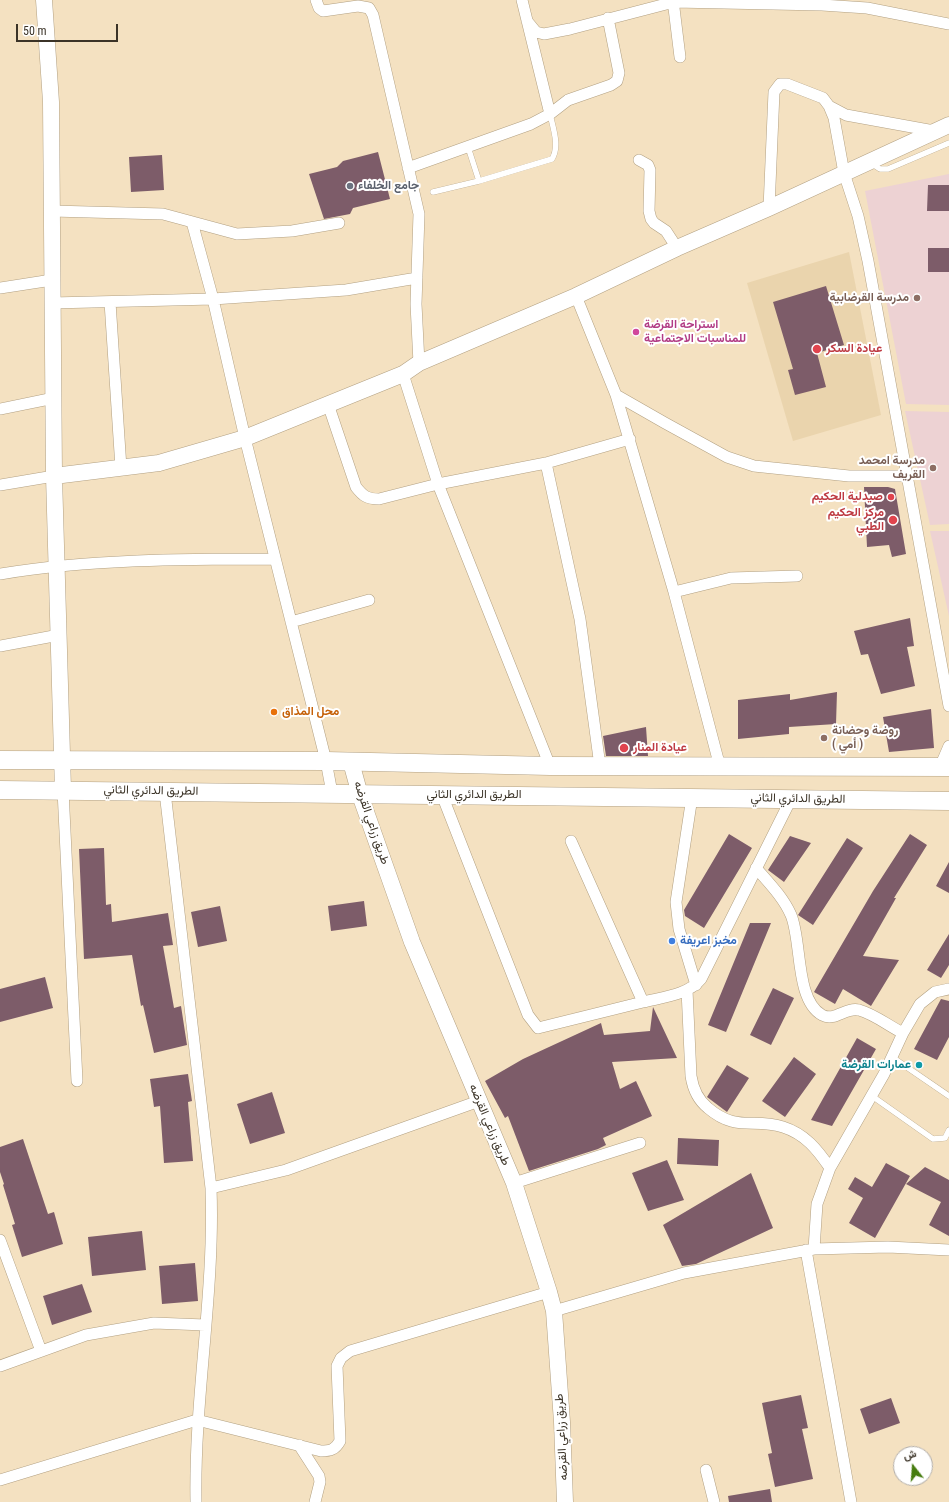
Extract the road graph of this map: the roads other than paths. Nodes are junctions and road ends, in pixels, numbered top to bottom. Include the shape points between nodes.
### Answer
1 (44, 0) edge
2 (316, 0) edge
3 (522, 0) edge
4 (674, 1) edge
5 (608, 18) junction
6 (527, 21) junction
7 (949, 24) edge
8 (680, 57) dead end
9 (829, 106) junction
10 (550, 114) junction
11 (949, 125) edge
12 (934, 132) junction
13 (949, 143) edge
14 (468, 147) junction
15 (639, 160) dead end
16 (869, 162) junction
17 (408, 168) junction
18 (844, 173) junction
19 (479, 181) junction
20 (433, 192) dead end
21 (769, 208) junction
22 (52, 211) junction
23 (192, 222) junction
24 (339, 223) dead end
25 (677, 248) junction
26 (417, 278) junction
27 (52, 280) junction
28 (0, 288) edge
29 (576, 296) junction
30 (213, 299) junction
31 (110, 302) junction
32 (52, 303) junction
33 (419, 363) junction
34 (402, 374) junction
35 (616, 395) junction
36 (54, 398) junction
37 (328, 404) junction
38 (0, 409) edge
39 (245, 438) junction
40 (630, 439) junction
41 (546, 463) junction
42 (121, 468) junction
43 (54, 476) junction
44 (908, 476) junction
45 (438, 484) junction
46 (0, 485) edge
47 (275, 559) junction
48 (57, 567) junction
49 (0, 574) edge
50 (797, 576) dead end
51 (674, 592) junction
52 (369, 600) dead end
53 (291, 622) junction
54 (59, 635) junction
55 (0, 646) edge
56 (949, 706) edge
57 (949, 746) edge
58 (0, 760) edge
59 (62, 760) junction
60 (326, 761) junction
61 (350, 762) junction
62 (550, 766) junction
63 (600, 766) junction
64 (720, 767) junction
65 (944, 767) edge
66 (0, 790) edge
67 (63, 790) junction
68 (165, 792) junction
69 (332, 793) junction
70 (360, 794) junction
71 (442, 795) junction
72 (692, 797) junction
73 (791, 799) junction
74 (949, 801) edge
75 (571, 841) dead end
76 (756, 868) junction
77 (692, 988) junction
78 (949, 989) edge
79 (644, 1002) junction
80 (903, 1033) junction
81 (892, 1057) junction
82 (77, 1082) dead end
83 (872, 1096) junction
84 (949, 1096) edge
85 (479, 1101) junction
86 (949, 1130) edge
87 (640, 1143) dead end
88 (830, 1168) junction
89 (514, 1183) junction
90 (211, 1188) junction
91 (0, 1240) edge
92 (810, 1249) junction
93 (949, 1250) edge
94 (549, 1292) junction
95 (554, 1311) junction
96 (204, 1325) junction
97 (41, 1351) junction
98 (0, 1366) edge
99 (197, 1420) junction
100 (300, 1445) junction
101 (706, 1470) dead end
102 (0, 1480) edge
103 (196, 1502) edge
104 (315, 1502) edge
105 (565, 1502) edge
106 (714, 1502) edge
107 (851, 1502) edge

1 - 22 street via 51,102
2 - 17 street via 323,11 358,6 369,8
3 - 6 street
4 - 5 street
4 - 7 street via 868,8
4 - 8 street
5 - 6 street via 544,34 536,32
5 - 10 street via 619,73 617,81 568,100
6 - 10 street
9 - 12 street via 846,115
9 - 18 street via 834,118
9 - 21 street via 823,98 787,84 780,84 774,92
10 - 14 street via 531,124
10 - 19 lane via 556,146 556,153 552,159
11 - 12 street
12 - 16 street
13 - 16 lane via 888,169 880,169
14 - 17 street
14 - 19 lane
15 - 25 street via 648,165 650,170 651,219 668,233
16 - 18 street
17 - 26 street via 419,214
18 - 21 street
18 - 44 street via 858,216 868,261
19 - 20 lane
21 - 25 street
22 - 23 street via 152,212
22 - 27 street
23 - 24 street via 237,234 292,231
23 - 30 street
25 - 29 street
26 - 30 street via 346,290
26 - 33 street
27 - 28 street
27 - 32 street
29 - 33 street
29 - 35 street
30 - 31 street
30 - 39 street
31 - 32 street
31 - 42 street
32 - 36 street
33 - 34 street
34 - 37 street
34 - 45 street
35 - 40 street
35 - 44 street via 727,457 754,466 850,476
36 - 38 street
36 - 43 street
37 - 39 street
37 - 45 street via 356,487 362,495 370,499 379,499
39 - 42 street via 159,463
39 - 47 street
40 - 41 street
40 - 51 street
41 - 45 street
41 - 63 street via 580,619
42 - 43 street
43 - 46 street
43 - 48 street
44 - 56 street
45 - 62 street
47 - 48 street via 172,559
47 - 53 street
48 - 49 street
48 - 54 street
50 - 51 street via 731,578
51 - 64 street
52 - 53 street
53 - 60 street
54 - 55 street
54 - 59 street
57 - 65 street
58 - 59 main road
59 - 60 main road
59 - 67 street
60 - 61 main road
60 - 69 street
61 - 62 main road
61 - 70 street, طريق زراعي القرضه
62 - 63 main road
63 - 64 main road
64 - 65 main road
66 - 67 main road, الطريق الدائري الثاني
67 - 68 main road, الطريق الدائري الثاني
67 - 82 street
68 - 69 main road, الطريق الدائري الثاني
68 - 90 street
69 - 70 main road, الطريق الدائري الثاني
70 - 71 main road, الطريق الدائري الثاني
70 - 85 street, طريق زراعي القرضه via 412,942
71 - 72 main road, الطريق الدائري الثاني
71 - 79 street via 532,1022 538,1028
72 - 73 main road, الطريق الدائري الثاني
72 - 77 street via 676,916
73 - 74 main road, الطريق الدائري الثاني
73 - 76 street
75 - 79 street
76 - 77 street via 701,979
76 - 80 street via 775,890 791,916 804,989 814,1008 828,1018 859,1010
77 - 79 street
77 - 88 street via 691,1076 699,1099 716,1115 734,1123 782,1127 798,1133 818,1150
78 - 80 street via 935,992 920,1004
80 - 81 street
81 - 83 street
81 - 84 lane
83 - 86 lane via 933,1139 945,1138
83 - 88 street
85 - 89 street, طريق زراعي القرضه
85 - 90 street via 286,1170
87 - 89 street
88 - 92 street via 817,1204
89 - 94 street, طريق زراعي القرضه
90 - 96 street via 212,1231
91 - 97 street
92 - 93 street via 888,1247
92 - 95 street via 684,1273
92 - 107 street
94 - 95 street, طريق زراعي القرضه
94 - 100 street via 350,1351 341,1358 337,1366 340,1441 336,1448 330,1451
95 - 105 street, طريق زراعي القرضه
96 - 97 street via 154,1323 86,1335
96 - 99 street
97 - 98 street
99 - 100 street
99 - 102 street
99 - 103 street
100 - 104 street via 319,1476
101 - 106 street

